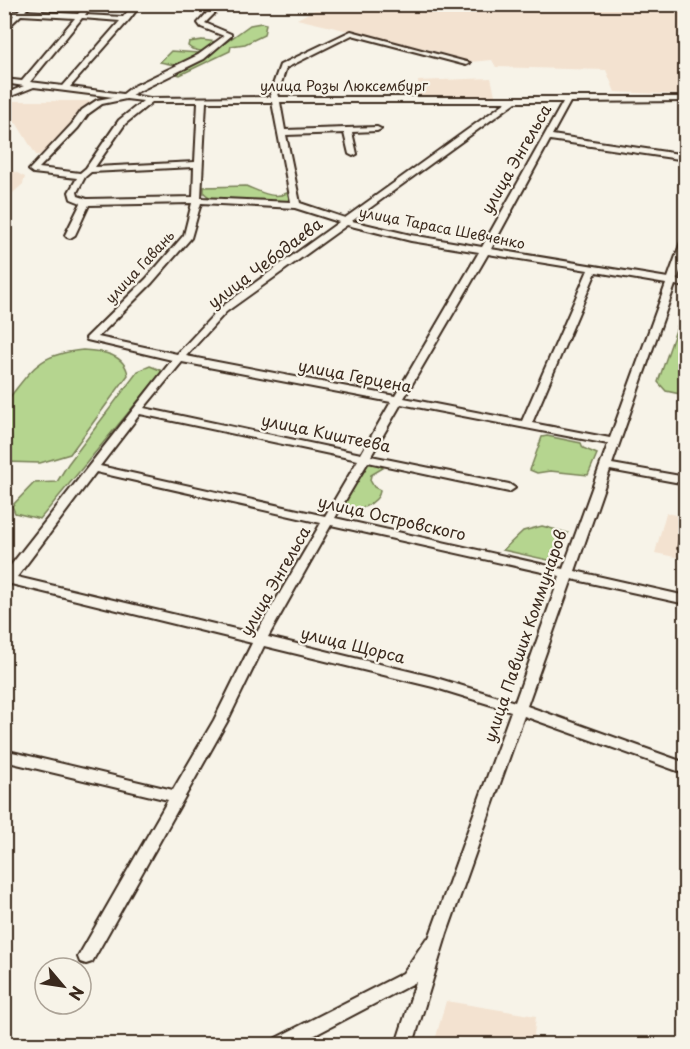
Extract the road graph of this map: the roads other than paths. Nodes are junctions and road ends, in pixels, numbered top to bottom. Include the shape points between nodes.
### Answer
1 (28, 4) edge
2 (90, 4) edge
3 (138, 4) edge
4 (218, 4) edge
5 (4, 12) edge
6 (20, 13) junction
7 (80, 16) junction
8 (127, 19) junction
9 (4, 29) edge
10 (466, 63) dead end
11 (4, 81) edge
12 (28, 85) junction
13 (64, 90) junction
14 (4, 97) edge
15 (123, 98) junction
16 (515, 99) junction
17 (568, 99) junction
18 (686, 99) edge
19 (150, 100) junction
20 (202, 100) junction
21 (275, 100) junction
22 (347, 129) junction
23 (377, 129) dead end
24 (282, 133) junction
25 (547, 137) junction
26 (353, 154) dead end
27 (686, 158) edge
28 (198, 165) junction
29 (86, 173) junction
30 (197, 200) junction
31 (86, 202) junction
32 (296, 206) junction
33 (344, 222) junction
34 (70, 235) dead end
35 (686, 242) edge
36 (483, 251) junction
37 (593, 269) junction
38 (671, 282) junction
39 (686, 284) edge
40 (91, 338) joint
41 (179, 358) junction
42 (398, 401) junction
43 (137, 410) junction
44 (526, 424) junction
45 (614, 442) junction
46 (363, 459) junction
47 (605, 466) junction
48 (92, 468) junction
49 (686, 482) edge
50 (509, 488) dead end
51 (329, 520) junction
52 (566, 574) junction
53 (6, 581) edge
54 (686, 600) edge
55 (260, 639) junction
56 (519, 708) junction
57 (4, 755) edge
58 (686, 769) edge
59 (177, 797) junction
60 (439, 933) junction
61 (87, 956) edge
62 (282, 1044) edge
63 (405, 1044) edge

1 - 6 street
2 - 7 street
3 - 8 street
4 - 15 street via 202,26 229,35 201,57
5 - 6 street
6 - 7 street
6 - 9 street
7 - 8 street
7 - 12 street
8 - 13 street
10 - 21 street via 351,33 283,67
11 - 12 street, улица Розы Люксембург
12 - 13 street, улица Розы Люксембург
12 - 14 street
13 - 15 street, улица Розы Люксембург
15 - 19 street, улица Розы Люксембург
15 - 29 street via 100,102 85,112 33,170
16 - 17 street, улица Розы Люксембург
16 - 21 street, улица Розы Люксембург
16 - 33 street, улица Чебодаева
17 - 18 street, улица Розы Люксембург
17 - 25 street, улица Энгельса
19 - 20 street, улица Розы Люксембург
19 - 29 street via 122,122
20 - 21 street, улица Розы Люксембург
20 - 28 street, улица Гавань
21 - 24 street
22 - 23 street
22 - 24 street
22 - 26 street
24 - 32 street
25 - 27 street
25 - 36 street, улица Энгельса
28 - 29 street
28 - 30 street, улица Гавань
29 - 31 street via 73,192 74,197
30 - 31 street, улица Тараса Шевченко
30 - 32 street, улица Тараса Шевченко
30 - 40 street, улица Гавань via 188,236
31 - 34 street
32 - 33 street, улица Тараса Шевченко
33 - 36 street, улица Тараса Шевченко
33 - 41 street, улица Чебодаева via 223,310
35 - 38 street, улица Павших Коммунаров
36 - 37 street, улица Тараса Шевченко
36 - 42 street, улица Энгельса
37 - 38 street, улица Тараса Шевченко
37 - 44 street
38 - 39 street, улица Тараса Шевченко
38 - 45 street, улица Павших Коммунаров
40 - 41 street, улица Герцена
41 - 42 street, улица Герцена
41 - 43 street, улица Чебодаева
42 - 44 street, улица Герцена
42 - 46 street, улица Энгельса
43 - 46 street, улица Киштеева
43 - 48 street, улица Чебодаева
44 - 45 street, улица Герцена
45 - 47 street, улица Павших Коммунаров
46 - 50 street, улица Киштеева
46 - 51 street, улица Энгельса
47 - 49 street
47 - 52 street, улица Павших Коммунаров
48 - 51 street, улица Островского
48 - 53 street, улица Чебодаева
51 - 52 street, улица Островского
51 - 55 street, улица Энгельса
52 - 54 street, улица Островского
52 - 56 street, улица Павших Коммунаров
53 - 55 street, улица Щорса
55 - 56 street, улица Щорса
55 - 59 street, улица Энгельса via 221,720
56 - 58 street, улица Щорса
56 - 60 street, улица Павших Коммунаров
57 - 59 street
59 - 61 street, улица Энгельса
60 - 62 street via 409,978
60 - 63 street, улица Павших Коммунаров

